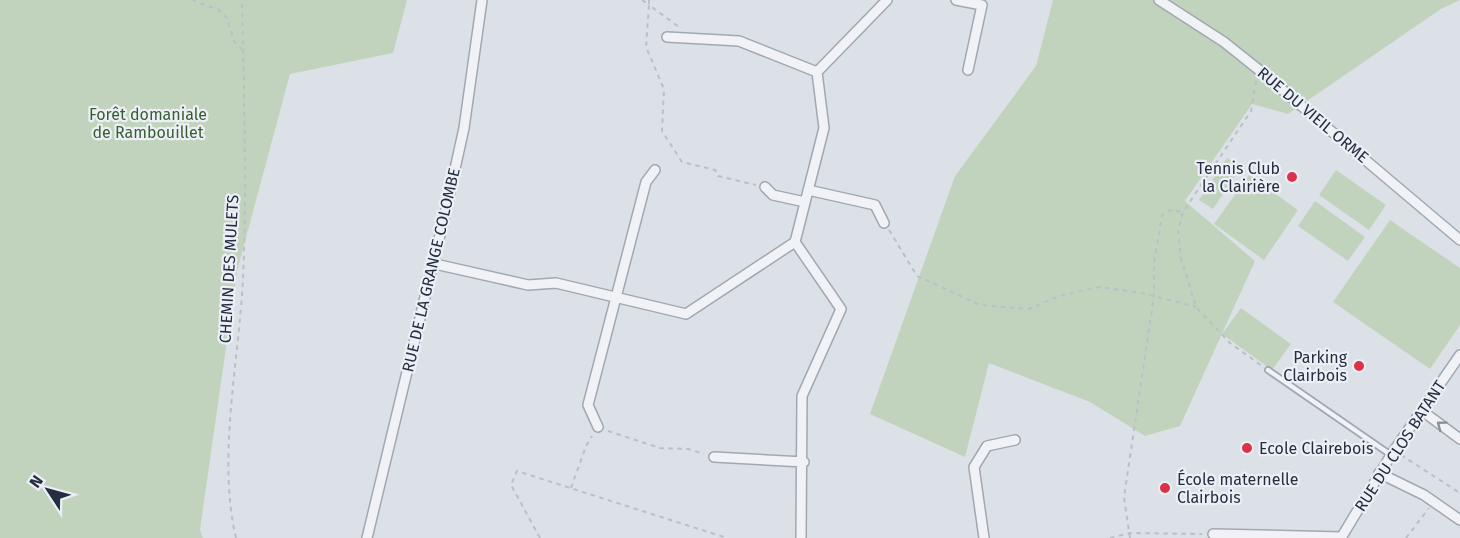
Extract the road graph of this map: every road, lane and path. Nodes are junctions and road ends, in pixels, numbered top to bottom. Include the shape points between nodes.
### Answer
1 (192, 0) edge
2 (242, 0) edge
3 (482, 0) edge
4 (642, 0) edge
5 (649, 0) edge
6 (887, 0) edge
7 (956, 0) edge
8 (1159, 0) edge
9 (649, 5) junction
10 (667, 37) dead end
11 (694, 38) junction
12 (243, 51) junction
13 (969, 70) dead end
14 (1259, 70) junction
15 (817, 72) junction
16 (655, 170) dead end
17 (765, 187) joint
18 (808, 190) junction
19 (805, 202) junction
20 (1182, 212) junction
21 (884, 223) joint
22 (1460, 240) edge
23 (795, 242) junction
24 (435, 264) junction
25 (1154, 296) junction
26 (615, 297) junction
27 (1196, 308) junction
28 (1460, 355) edge
29 (1268, 370) joint
30 (1421, 410) junction
31 (598, 428) junction
32 (1460, 439) edge
33 (1015, 440) dead end
34 (1392, 453) junction
35 (714, 457) joint
36 (804, 462) junction
37 (1379, 473) junction
38 (571, 488) junction
39 (1460, 493) edge
40 (1434, 501) junction
41 (1460, 520) edge
42 (1130, 533) junction
43 (1213, 534) joint
44 (1342, 537) edge
45 (236, 538) edge
46 (367, 538) edge
47 (540, 538) edge
48 (727, 538) edge
49 (801, 538) edge
50 (984, 538) edge
51 (1110, 538) edge
52 (1130, 538) edge
53 (1407, 538) edge

1 - 12 path via 219,10 227,18 234,41
2 - 12 path, CHEMIN DES MULETS
3 - 24 street, RUE DE LA GRANGE COLOMBE via 464,128
4 - 9 path
5 - 9 path
6 - 15 street
7 - 13 street via 982,5
8 - 14 street, RUE DU VIEIL ORME
9 - 11 path
9 - 17 path via 646,47 664,90 662,131 682,162 715,170 718,176
10 - 11 street
11 - 15 street via 739,41
12 - 45 path, CHEMIN DES MULETS via 243,278 230,450 231,518
14 - 20 path via 1251,111
14 - 22 street, RUE DU VIEIL ORME
15 - 18 street via 824,128
16 - 26 street via 646,182
17 - 19 street via 773,195
18 - 19 street
18 - 21 street via 875,205
19 - 23 street
20 - 25 path via 1170,210 1162,215 1154,263
20 - 27 path via 1178,231 1181,258
21 - 25 path via 917,276 980,305 1029,309 1059,296 1099,287
23 - 26 street via 686,314
23 - 36 street via 841,309 802,396
24 - 26 street via 528,285 556,283
24 - 46 street, RUE DE LA GRANGE COLOMBE
25 - 27 path
25 - 42 path via 1124,497
26 - 31 street via 588,405
27 - 29 path via 1230,343
28 - 30 street, RUE DU CLOS BATANT
29 - 34 lane
32 -> 30 street
30 - 34 street, RUE DU CLOS BATANT
31 - 35 path via 660,448 688,449
31 - 38 path via 586,446
33 - 50 street via 987,446 974,467
34 - 37 street, RUE DU CLOS BATANT
34 - 39 path
35 - 36 street
36 - 49 street
37 - 40 street
37 - 44 street, RUE DU CLOS BATANT
38 - 47 path via 517,471 511,485
38 - 48 path
40 - 41 street
40 - 53 path
42 - 43 path
42 - 51 path
42 - 52 path
43 - 44 street

